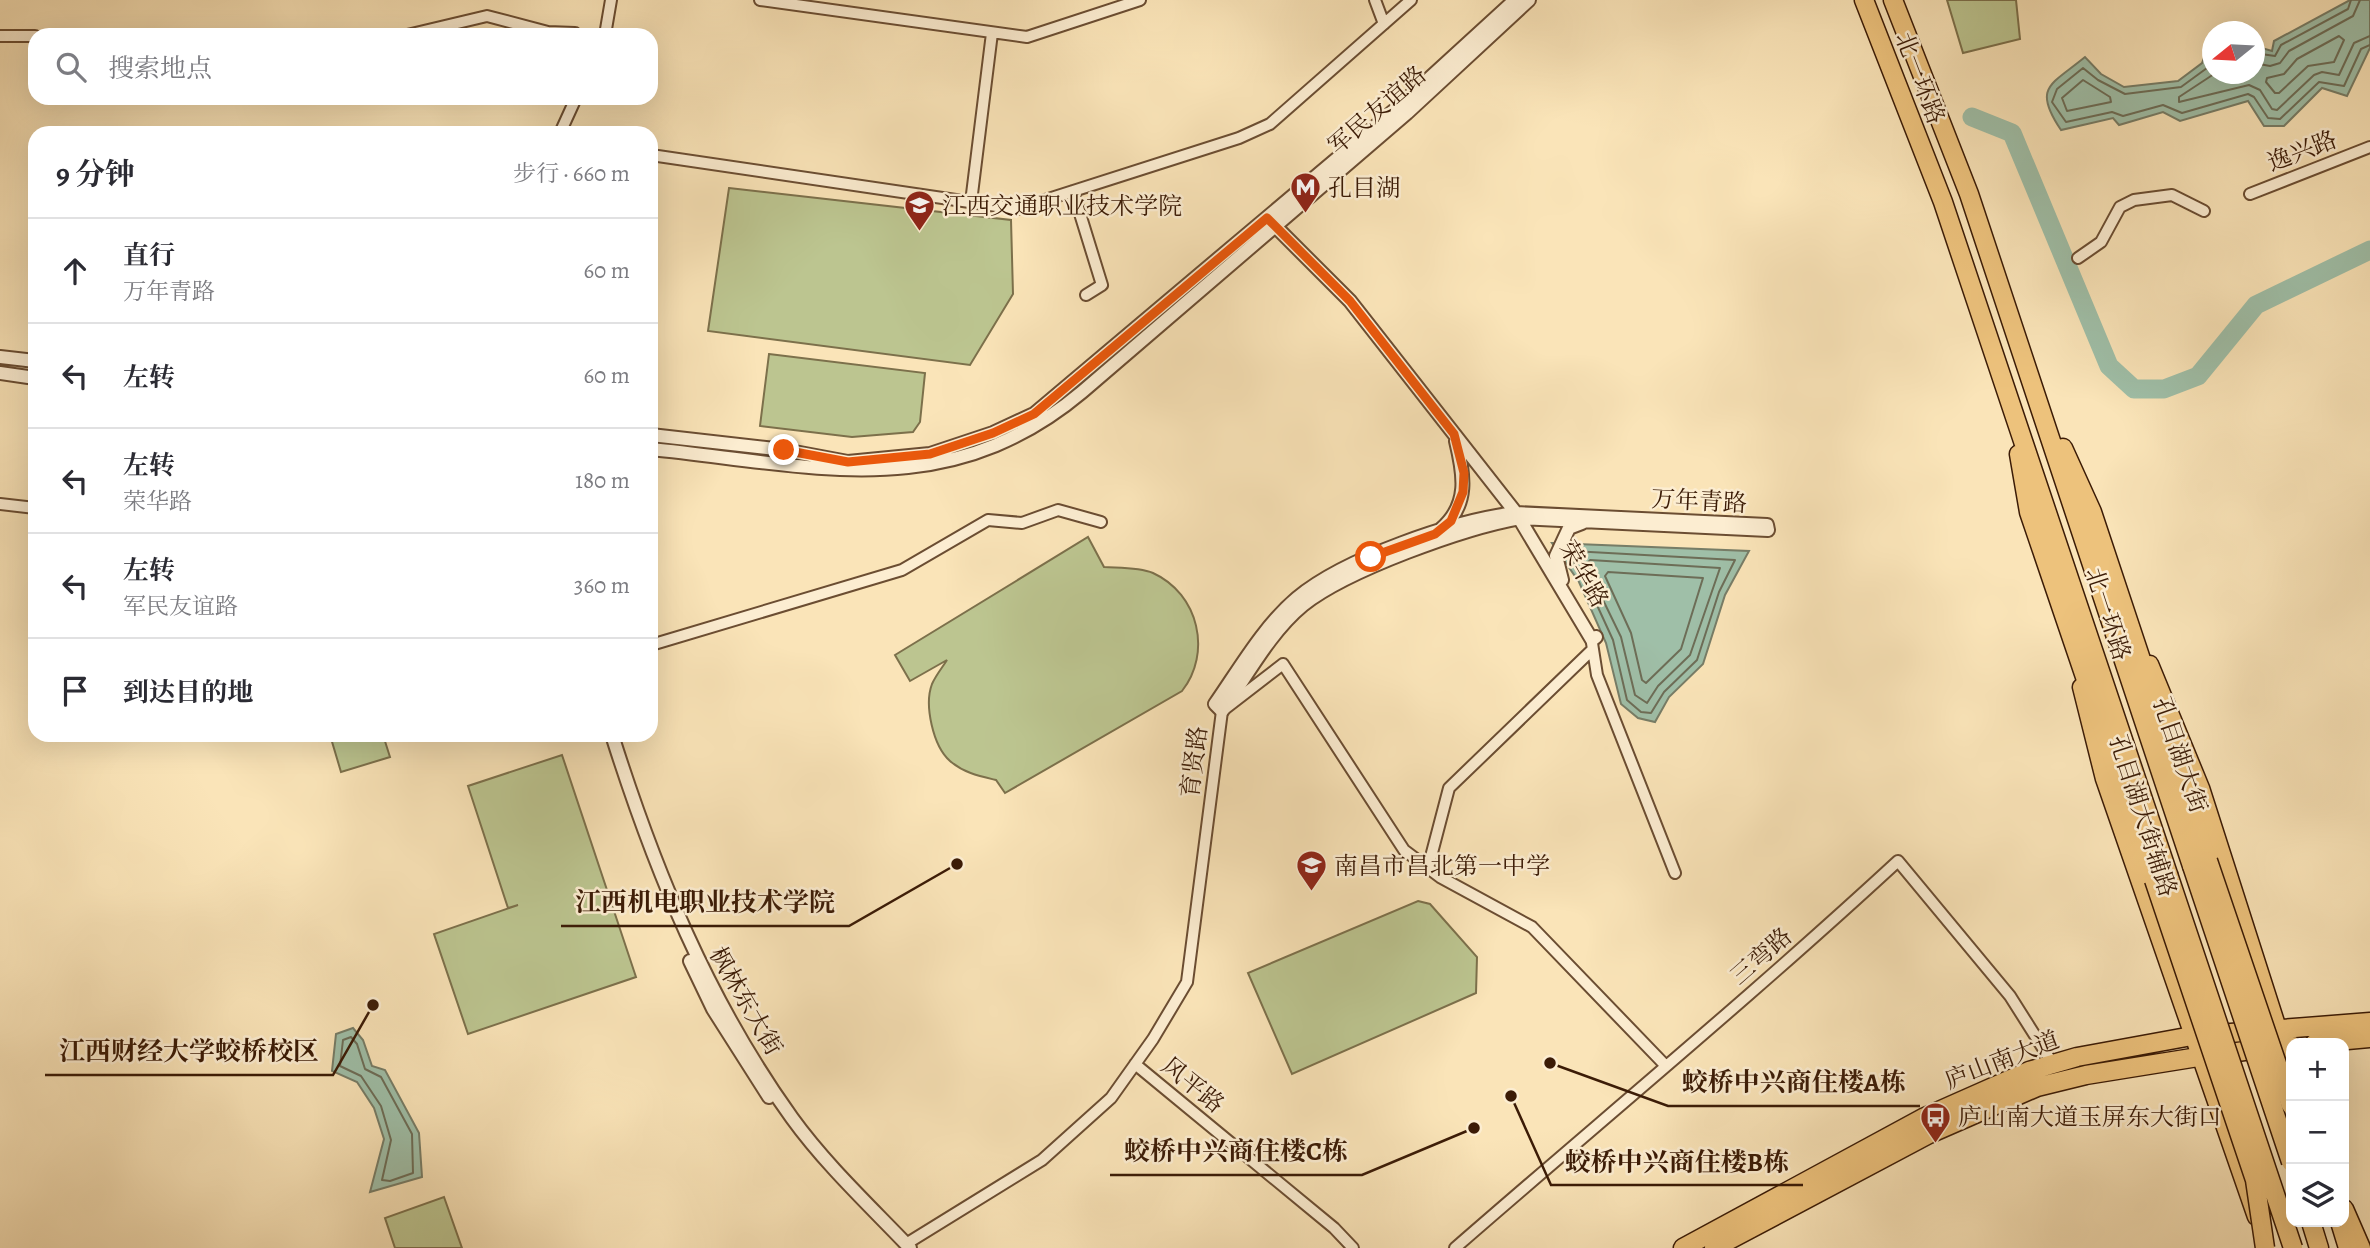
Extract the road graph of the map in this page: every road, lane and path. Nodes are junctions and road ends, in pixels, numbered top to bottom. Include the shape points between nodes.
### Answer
1 (611, 0) edge
2 (760, 0) edge
3 (1140, 0) edge
4 (1375, 0) edge
5 (1411, 0) edge
6 (1515, 0) edge
7 (1529, 0) edge
8 (1864, 0) edge
9 (1894, 0) edge
10 (1384, 23) junction
11 (436, 28) edge
12 (533, 28) edge
13 (606, 28) edge
14 (992, 33) junction
15 (0, 36) edge
16 (28, 36) edge
17 (573, 105) edge
18 (563, 126) edge
19 (2370, 147) edge
20 (658, 156) edge
21 (1073, 191) junction
22 (2250, 194) dead end
23 (971, 202) junction
24 (2204, 211) dead end
25 (1274, 219) junction
26 (2078, 258) dead end
27 (1086, 295) dead end
28 (0, 357) edge
29 (28, 360) edge
30 (2024, 362) junction
31 (0, 373) edge
32 (28, 377) edge
33 (2009, 399) junction
34 (1454, 434) junction
35 (658, 436) edge
36 (658, 450) edge
37 (0, 504) edge
38 (28, 507) edge
39 (1522, 516) junction
40 (1101, 522) dead end
41 (1588, 522) junction
42 (1435, 534) junction
43 (1562, 580) junction
44 (2055, 586) junction
45 (2119, 587) junction
46 (658, 643) edge
47 (1592, 644) junction
48 (1222, 711) junction
49 (608, 742) edge
50 (615, 742) edge
51 (2200, 863) junction
52 (1429, 868) junction
53 (1675, 873) dead end
54 (2161, 877) junction
55 (2370, 1022) edge
56 (2278, 1028) junction
57 (2192, 1036) junction
58 (2370, 1038) edge
59 (2349, 1040) edge
60 (2286, 1042) edge
61 (2286, 1046) edge
62 (2198, 1057) junction
63 (1135, 1064) junction
64 (2053, 1064) junction
65 (1665, 1065) junction
66 (2289, 1101) edge
67 (2286, 1146) edge
68 (2349, 1220) edge
69 (2313, 1227) edge
70 (2341, 1227) edge
71 (905, 1247) edge
72 (1353, 1248) edge
73 (1455, 1248) edge
74 (1683, 1248) edge
75 (1714, 1248) edge
76 (2266, 1248) edge
77 (2293, 1248) edge
78 (2319, 1248) edge
79 (2347, 1248) edge
80 (2361, 1248) edge

1 - 13 street
2 - 14 street
3 - 14 street via 1027,37
4 - 10 street
5 - 10 street
6 - 25 street, 军民友谊路
7 - 25 street, 军民友谊路 via 1407,113
8 - 33 highway, 北一环路 via 1943,202
9 - 30 highway, 北一环路 via 1969,194
10 - 21 street via 1270,124 1240,138
11 - 12 street via 487,16
14 - 23 street
15 - 16 street
17 - 18 street
19 - 22 street, 逸兴路
20 - 23 street
21 - 23 street via 1017,209
21 - 27 street via 1102,285
24 - 26 street via 2172,195 2134,200 2120,207 2101,242
25 - 34 street, 荣华路 via 1350,301
25 - 35 street, 军民友谊路 via 1034,414 993,433 930,454 848,462
25 - 36 street, 军民友谊路 via 1061,409 999,446 938,465 885,471
25 - 39 street, 荣华路 via 1354,296
28 - 29 street
30 - 45 highway via 2092,512
30 - 51 highway, 孔目湖大街
31 - 32 street
33 - 44 highway via 2029,512
33 - 54 highway, 北一环路
34 - 39 street, 荣华路
34 - 42 street via 1464,473 1463,492 1451,521
37 - 38 street
39 - 41 street, 万年青路
39 - 41 street, 万年青路 via 1767,525 1768,530
39 - 42 street, 万年青路 via 1483,517
39 - 43 street, 荣华路
39 - 47 street, 荣华路
39 - 48 street, 万年青路 via 1346,578 1303,606 1269,644
40 - 46 street via 1058,510 1022,523 988,520 902,570
41 - 43 street via 1569,527 1562,539 1556,556
42 - 48 street, 万年青路 via 1343,569 1297,598 1261,638 1215,704
43 - 47 street, 荣华路 via 1596,638
44 - 54 highway
44 - 57 main road, 孔目湖大街辅路 via 2104,779
45 - 51 highway
45 - 56 main road via 2202,788
47 - 52 street via 1449,788
47 - 53 street via 1597,675
48 - 52 street, 育贤路 via 1283,664 1404,850
48 - 63 street, 育贤路 via 1187,982
49 - 71 street, 枫林东大街 via 675,931 713,1009 788,1124 825,1170
50 - 71 street, 枫林东大街 via 682,929 723,1006 793,1119
51 - 66 highway, bridge
51 - 67 highway, 孔目湖大街, bridge
52 - 65 street, 育贤路 via 1532,927
54 - 76 highway, bridge via 2255,1180
54 - 77 highway, 北一环路, bridge
55 - 56 highway, 庐山南大道
56 - 57 highway, 庐山南大道
56 - 60 main road
57 - 62 main road, 孔目湖大街辅路
57 - 64 highway, 庐山南大道
58 - 59 highway
61 - 62 highway, 庐山南大道
62 - 75 highway, 庐山南大道 via 2086,1075 1993,1104
62 - 76 main road, 孔目湖大街辅路
63 - 71 street, 育贤路 via 1111,1098 1042,1160
63 - 72 street, 风平路
64 - 65 street, 三弯路 via 2010,996 1898,861 1784,966
64 - 74 highway, 庐山南大道 via 1925,1117
65 - 73 street, 三弯路
68 - 80 highway
69 - 78 highway
70 - 79 main road

